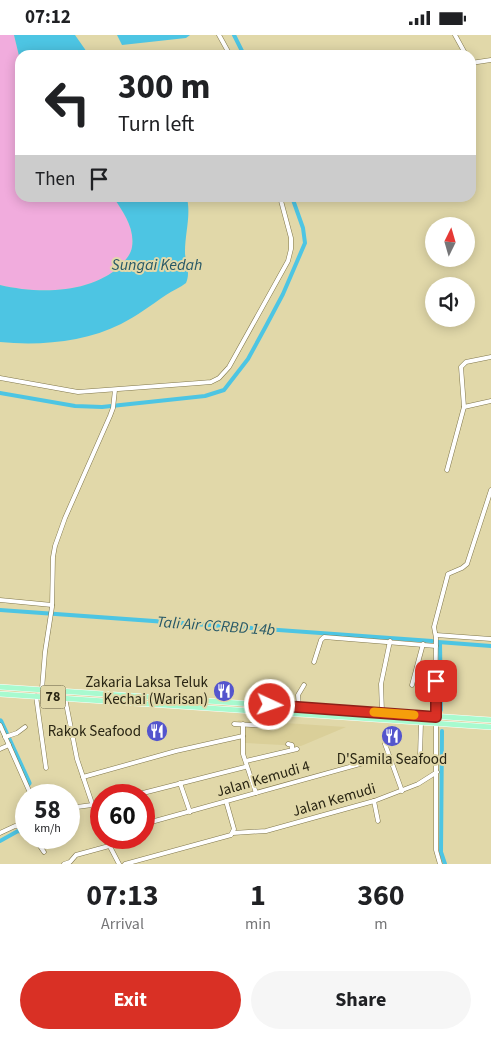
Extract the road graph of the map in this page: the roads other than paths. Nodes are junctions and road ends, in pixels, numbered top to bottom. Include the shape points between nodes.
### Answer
1 (219, 35) edge
2 (455, 35) edge
3 (227, 50) edge
4 (463, 50) edge
5 (491, 60) edge
6 (476, 62) edge
7 (281, 202) edge
8 (491, 357) edge
9 (0, 378) edge
10 (115, 390) junction
11 (491, 401) edge
12 (464, 407) junction
13 (447, 470) dead end
14 (491, 490) edge
15 (0, 600) edge
16 (52, 606) junction
17 (491, 639) edge
18 (390, 641) junction
19 (436, 641) junction
20 (423, 644) junction
21 (314, 662) dead end
22 (304, 685) dead end
23 (412, 685) dead end
24 (0, 687) edge
25 (42, 689) junction
26 (104, 693) junction
27 (0, 694) edge
28 (36, 696) junction
29 (65, 698) junction
30 (200, 700) junction
31 (106, 701) junction
32 (200, 707) junction
33 (299, 707) junction
34 (382, 712) junction
35 (268, 713) junction
36 (437, 717) junction
37 (491, 720) edge
38 (421, 722) junction
39 (234, 724) dead end
40 (243, 724) junction
41 (437, 724) junction
42 (0, 725) edge
43 (24, 727) dead end
44 (491, 727) edge
45 (7, 736) junction
46 (243, 736) junction
47 (288, 744) dead end
48 (385, 744) dead end
49 (9, 745) junction
50 (0, 749) edge
51 (388, 756) junction
52 (420, 756) dead end
53 (246, 761) junction
54 (245, 767) dead end
55 (46, 768) dead end
56 (437, 772) junction
57 (83, 777) junction
58 (180, 783) junction
59 (26, 784) edge
60 (155, 790) edge
61 (402, 791) junction
62 (256, 793) junction
63 (90, 799) edge
64 (226, 801) junction
65 (374, 801) junction
66 (190, 811) junction
67 (155, 821) edge
68 (378, 821) dead end
69 (15, 826) edge
70 (0, 833) edge
71 (233, 833) junction
72 (42, 849) edge
73 (98, 849) edge
74 (111, 849) edge
75 (44, 853) dead end
76 (65, 864) edge
77 (119, 864) edge
78 (125, 864) edge
79 (440, 864) edge

1 - 3 street
2 - 4 street
5 - 6 street
7 - 10 street via 292,243 290,255 225,372 211,382
8 - 12 street via 466,362 461,367
9 - 10 street via 78,393
10 - 16 street via 113,408 55,546
11 - 12 street
12 - 13 street
14 - 19 street via 466,563 448,574 434,627
15 - 16 street
16 - 25 street
17 - 19 street
18 - 20 street
18 - 21 street via 323,638
18 - 34 street via 381,685
19 - 20 street
19 - 36 street
20 - 23 street
22 - 33 street via 298,695
24 - 25 main road, 78
25 - 26 main road, 78
26 - 30 main road, 78
26 - 31 main road
27 - 28 main road, 78
28 - 29 main road, 78
28 - 55 street
29 - 31 main road, 78
29 - 57 street
30 - 32 main road
30 - 33 main road, 78
31 - 32 main road, 78
32 - 35 main road, 78
33 - 34 main road, 78
34 - 36 main road, 78
35 - 38 main road, 78
35 - 40 street via 268,726
36 - 37 main road, 78
38 - 41 main road, 78
38 - 52 street
39 - 40 street
40 - 46 street
41 - 44 main road, 78
41 - 56 street
42 - 45 street
43 - 45 street
45 - 49 street
46 - 53 street
46 - 57 street
47 - 53 street via 295,749
48 - 51 street
49 - 50 street
49 - 59 street
51 - 61 street
51 - 62 street, Jalan Kemudi 4
53 - 62 street
54 - 58 street
56 - 61 street, Jalan Kemudi
56 - 79 street via 436,850
57 - 63 street
58 - 60 street
58 - 66 street
61 - 65 street, Jalan Kemudi
62 - 64 street, Jalan Kemudi 4
64 - 66 street, Jalan Kemudi 4
64 - 71 street
65 - 68 street
65 - 71 street, Jalan Kemudi via 266,831
66 - 67 street, Jalan Kemudi 4
69 - 70 street
71 - 78 street, Jalan Kemudi
72 - 75 street
73 - 76 street via 76,855
74 - 77 street

